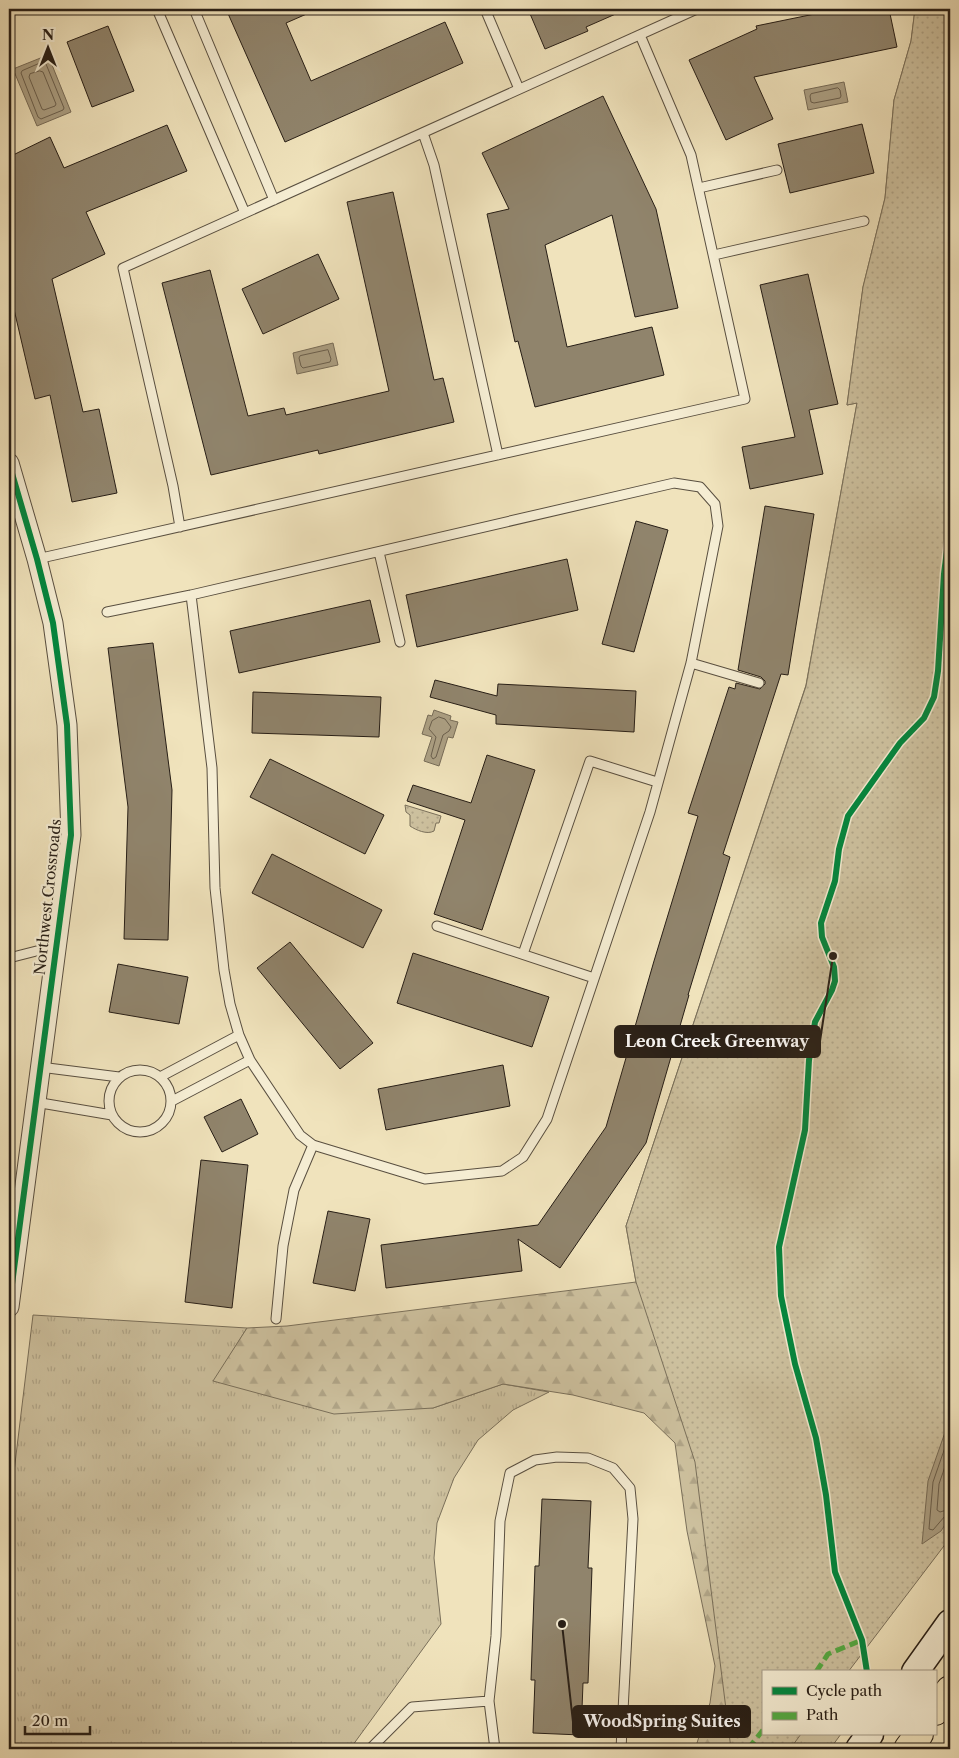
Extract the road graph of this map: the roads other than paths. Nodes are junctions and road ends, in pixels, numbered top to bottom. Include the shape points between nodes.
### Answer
1 (157, 9) edge
2 (194, 9) edge
3 (485, 9) edge
4 (697, 9) edge
5 (640, 35) junction
6 (519, 89) junction
7 (423, 133) junction
8 (777, 170) dead end
9 (699, 188) junction
10 (274, 200) junction
11 (245, 213) junction
12 (864, 221) dead end
13 (714, 256) junction
14 (498, 455) junction
15 (9, 464) edge
16 (180, 527) junction
17 (379, 552) junction
18 (38, 559) junction
19 (191, 595) junction
20 (107, 612) dead end
21 (400, 642) dead end
22 (691, 663) junction
23 (759, 683) dead end
24 (657, 782) junction
25 (437, 926) dead end
26 (56, 946) junction
27 (523, 954) junction
28 (9, 958) edge
29 (594, 978) junction
30 (239, 1035) junction
31 (250, 1060) junction
32 (40, 1067) junction
33 (119, 1077) junction
34 (160, 1077) junction
35 (172, 1101) junction
36 (35, 1102) junction
37 (112, 1115) junction
38 (313, 1145) junction
39 (9, 1307) edge
40 (276, 1319) dead end
41 (950, 1623) edge
42 (916, 1670) edge
43 (950, 1692) edge
44 (489, 1701) junction
45 (936, 1711) edge
46 (869, 1736) edge
47 (918, 1736) edge
48 (370, 1749) edge
49 (495, 1749) edge
50 (620, 1749) edge
51 (859, 1749) edge
52 (908, 1749) edge

1 - 11 lane
2 - 10 lane
3 - 6 lane
4 - 5 lane
5 - 6 lane
5 - 9 lane via 691,155
6 - 7 lane
7 - 10 lane
7 - 14 lane via 434,165
8 - 9 lane
9 - 13 lane
10 - 11 lane
11 - 16 lane via 123,268
12 - 13 lane
13 - 14 lane via 745,399
14 - 16 lane
15 - 18 street, Northwest Crossroads
16 - 18 lane
17 - 19 lane
17 - 21 lane
17 - 22 lane via 674,483 700,487 714,504 718,526
18 - 26 street, Northwest Crossroads via 53,623 67,725 70,835
19 - 20 lane
19 - 30 lane via 212,768 214,888 218,925 230,1004
22 - 23 lane
22 - 24 lane
24 - 27 lane via 590,761
24 - 29 lane via 650,812
25 - 27 lane
26 - 28 lane
26 - 32 street, Northwest Crossroads
27 - 29 lane
29 - 38 lane via 547,1119 522,1157 502,1171 425,1179
30 - 31 lane
30 - 34 lane
31 - 35 lane
31 - 38 lane via 300,1136
32 - 33 lane
32 - 36 street, Northwest Crossroads
33 - 34 lane via 140,1069
33 - 37 lane via 109,1095
34 - 35 lane via 168,1085
35 - 37 lane via 164,1121 144,1132 129,1130
36 - 37 lane
36 - 39 street, Northwest Crossroads
38 - 40 lane via 294,1190 283,1246
41 - 42 main road
43 - 45 highway
44 - 48 lane via 412,1707
44 - 49 lane
44 - 50 lane via 496,1636 500,1521 510,1473 535,1460 588,1458 612,1468 630,1488 634,1519
46 - 51 main road
47 - 52 highway

